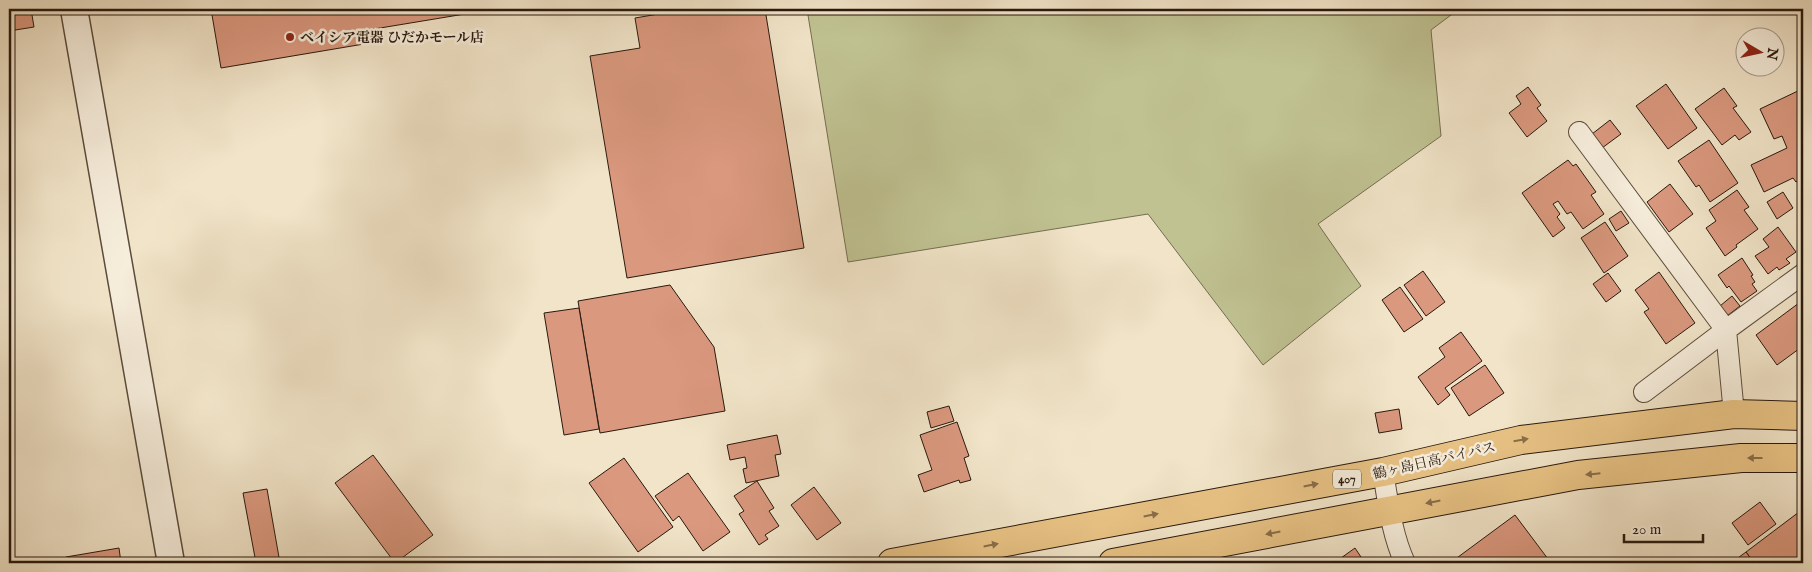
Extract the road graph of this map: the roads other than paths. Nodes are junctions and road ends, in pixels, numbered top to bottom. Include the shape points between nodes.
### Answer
1 (74, 9) edge
2 (1579, 132) dead end
3 (1803, 274) edge
4 (1726, 330) junction
5 (1644, 392) dead end
6 (1734, 414) junction
7 (1803, 416) edge
8 (1803, 458) edge
9 (1383, 472) junction
10 (1390, 511) junction
11 (171, 563) edge
12 (892, 563) edge
13 (1113, 563) edge
14 (1405, 563) edge

1 - 11 street
2 - 4 street
3 - 4 street
4 - 5 street
4 - 6 street
6 - 7 highway, 鶴ヶ島日高バイパス / 407
9 -> 6 highway, 鶴ヶ島日高バイパス / 407 via 1521,440
8 -> 10 highway via 1741,458 1578,475
9 - 10 street
12 -> 9 highway, 鶴ヶ島日高バイパス / 407
10 -> 13 highway
10 - 14 street

